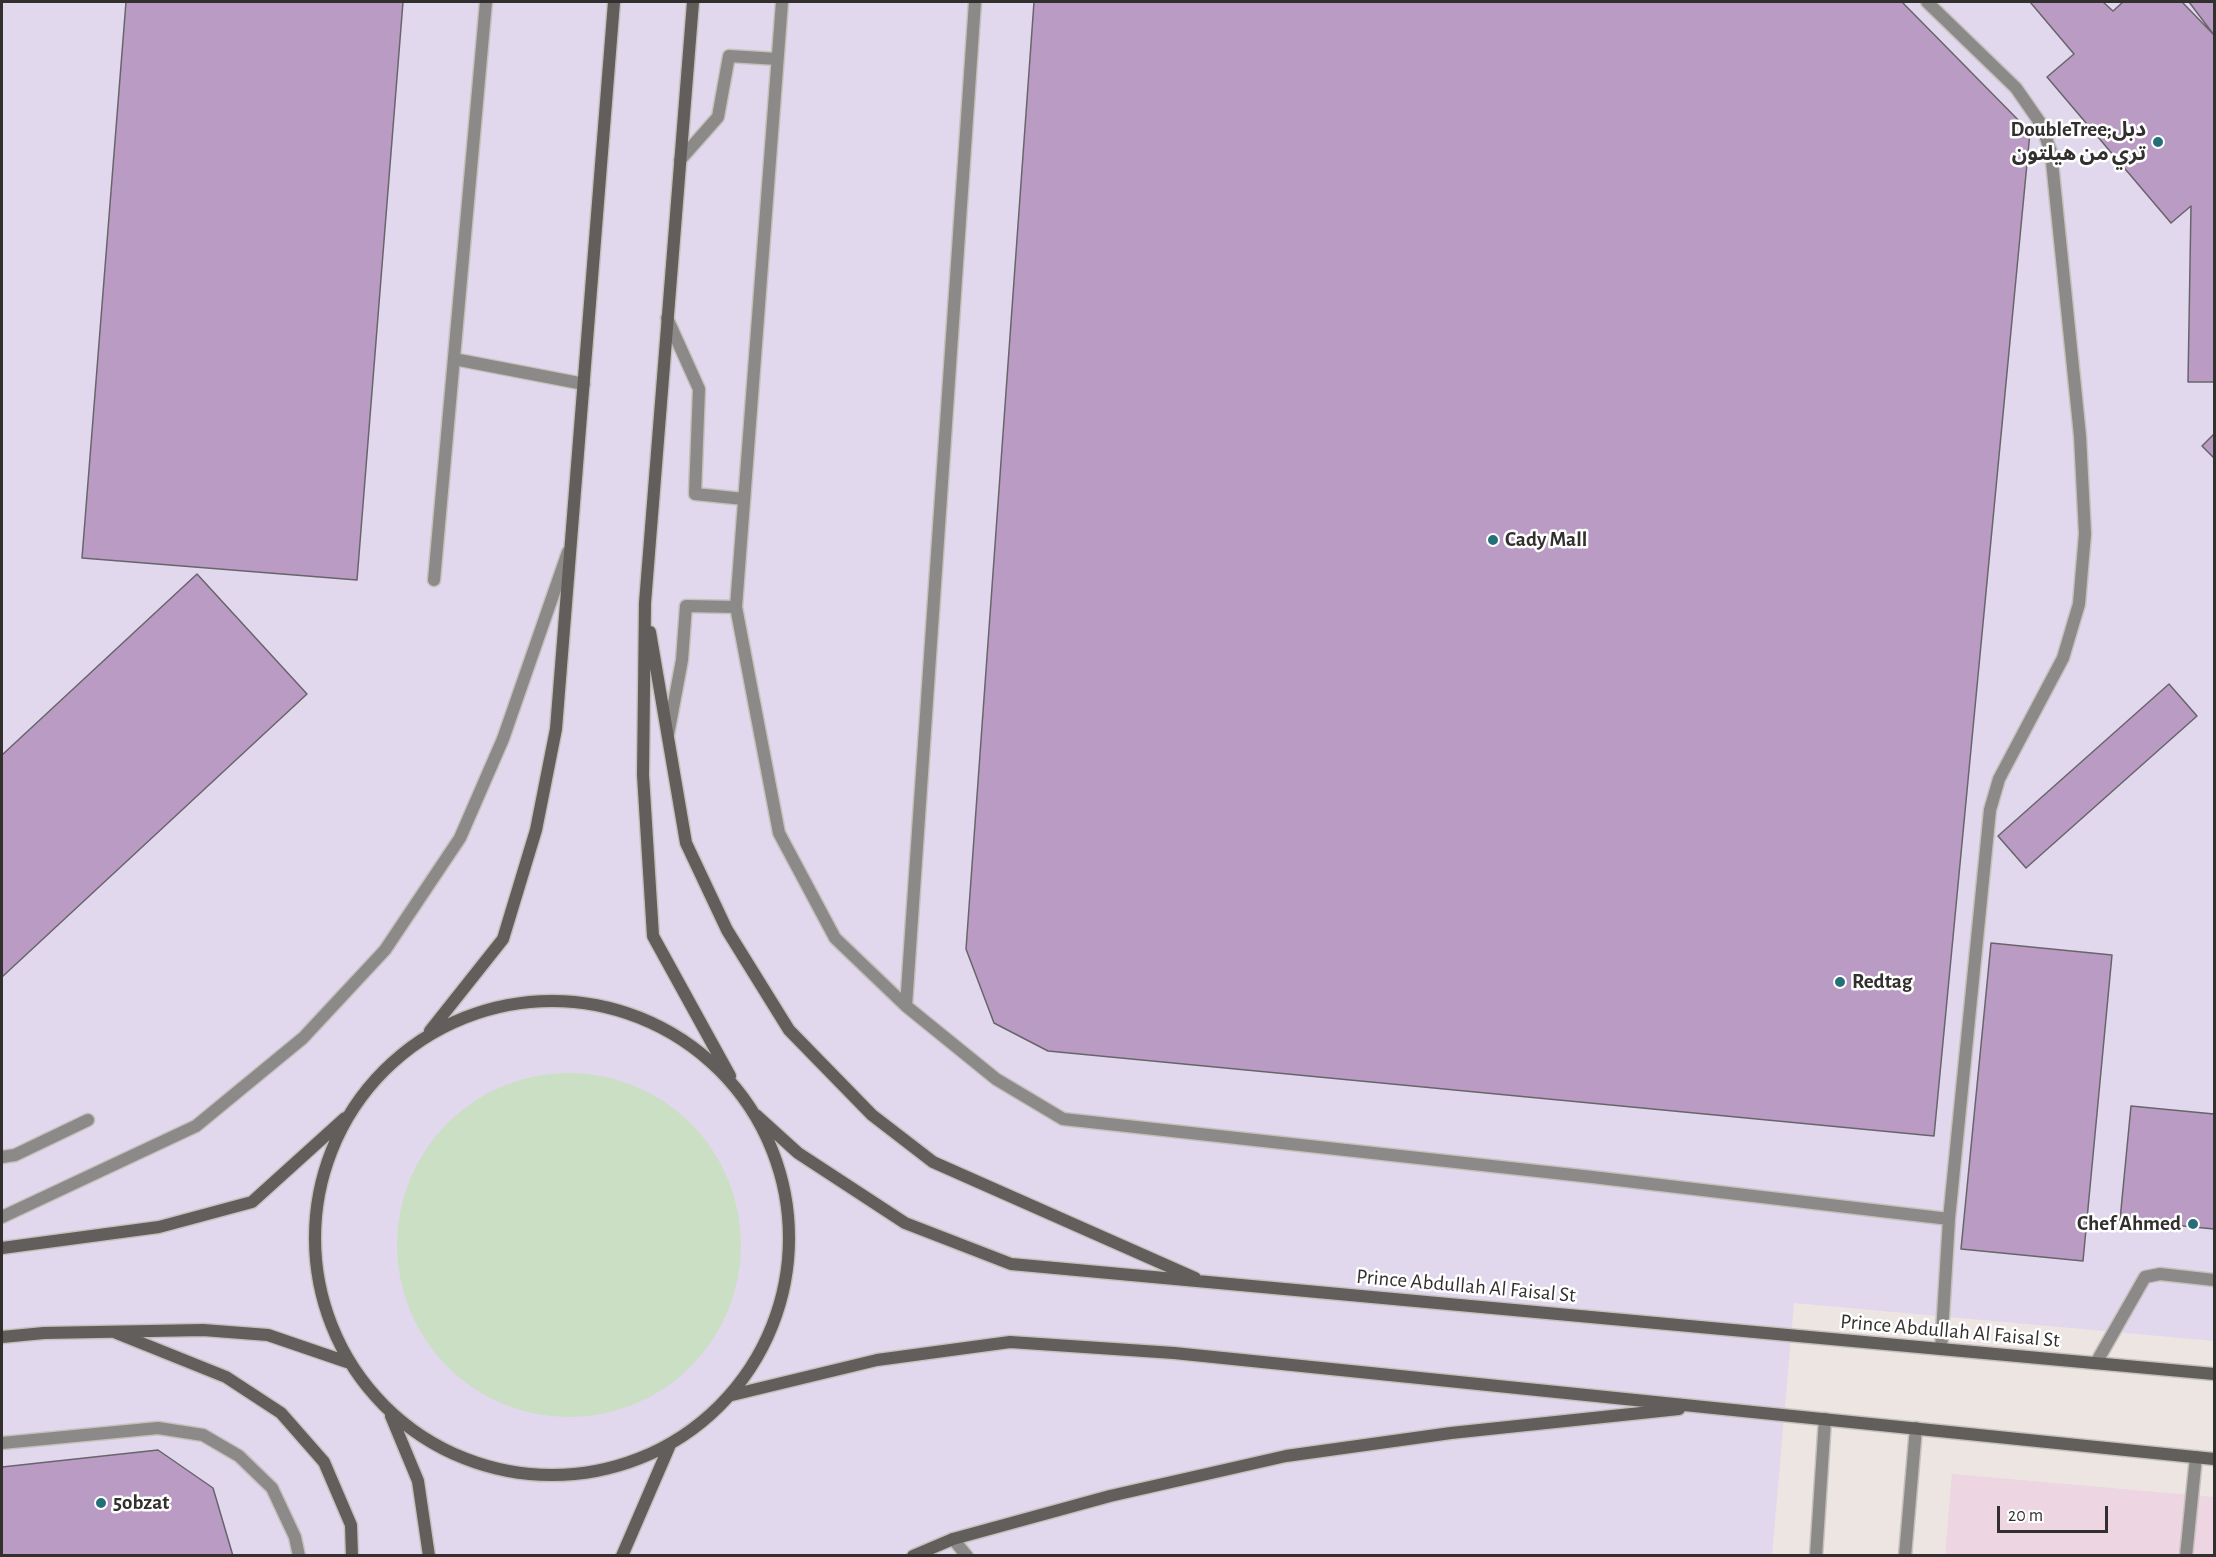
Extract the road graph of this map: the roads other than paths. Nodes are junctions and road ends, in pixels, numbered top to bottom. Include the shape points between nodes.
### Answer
1 (486, 2) edge
2 (614, 2) edge
3 (693, 2) edge
4 (782, 2) edge
5 (975, 2) edge
6 (1927, 2) edge
7 (777, 59) junction
8 (680, 160) junction
9 (668, 318) junction
10 (454, 358) junction
11 (584, 384) junction
12 (744, 499) junction
13 (573, 539) junction
14 (434, 580) dead end
15 (645, 603) junction
16 (736, 607) junction
17 (668, 736) junction
18 (906, 1006) junction
19 (429, 1033) junction
20 (735, 1085) junction
21 (348, 1115) junction
22 (756, 1115) junction
23 (88, 1120) dead end
24 (2, 1157) edge
25 (2, 1217) edge
26 (1949, 1219) junction
27 (2, 1248) edge
28 (2214, 1280) edge
29 (1204, 1282) junction
30 (114, 1332) junction
31 (2, 1337) edge
32 (1941, 1349) junction
33 (347, 1362) junction
34 (2096, 1363) junction
35 (2214, 1374) edge
36 (732, 1395) junction
37 (1704, 1407) junction
38 (390, 1415) junction
39 (1825, 1419) junction
40 (1916, 1428) junction
41 (2, 1443) edge
42 (669, 1447) junction
43 (2196, 1457) junction
44 (2214, 1459) edge
45 (953, 1539) junction
46 (299, 1556) edge
47 (352, 1556) edge
48 (429, 1556) edge
49 (622, 1556) edge
50 (913, 1556) edge
51 (967, 1556) edge
52 (1816, 1556) edge
53 (1905, 1556) edge
54 (2186, 1556) edge

1 - 10 street
2 - 11 street
3 - 8 street
4 - 7 street
5 - 18 street
6 - 26 street via 2016,88 2041,124 2051,153 2080,436 2085,534 2079,604 2063,658 2000,779 1990,810
7 - 8 street via 729,56 718,117
7 - 12 street
8 - 9 street
9 - 12 street via 699,389 695,494
9 - 15 street
10 - 11 street
10 - 14 street
11 - 13 street
12 - 16 street
13 - 19 street via 556,729 536,830 503,939
13 - 25 street via 503,739 460,838 385,950 303,1038 196,1126
15 - 17 street
15 - 20 street via 643,775 653,936
16 - 17 street via 686,606 682,660
16 - 18 street via 779,833 835,938
17 - 29 street via 686,843 728,930 789,1030 863,1107 933,1162
18 - 26 street via 996,1079 1063,1119
19 - 20 street via 491,1007 558,999 625,1010 685,1040
19 - 21 street via 384,1069
20 - 22 street
21 - 27 street via 252,1202 159,1227
21 - 33 street via 322,1174 314,1239 322,1303
22 - 29 street, Prince Abdullah Al Faisal St via 798,1153 905,1223 1011,1264
22 - 36 street via 784,1184 790,1259 772,1332
23 - 24 street via 15,1155
26 - 32 street
28 - 34 street via 2160,1274 2145,1277
29 - 32 street, Prince Abdullah Al Faisal St
30 - 31 street
30 - 33 street via 202,1330 268,1335
30 - 47 street via 226,1377 281,1413 324,1462 351,1525
32 - 34 street, Prince Abdullah Al Faisal St
33 - 38 street
34 - 35 street, Prince Abdullah Al Faisal St
36 - 37 street via 877,1360 1010,1342 1174,1353
36 - 42 street
37 - 39 street
37 - 45 street via 1286,1456 1110,1496
38 - 42 street via 453,1457 525,1477 600,1474
38 - 48 street via 418,1481
39 - 40 street
39 - 52 street
40 - 43 street
40 - 53 street
41 - 46 street via 158,1428 202,1435 239,1456 272,1488 295,1537
42 - 49 street
43 - 44 street
43 - 54 street
45 - 50 street
45 - 51 street

